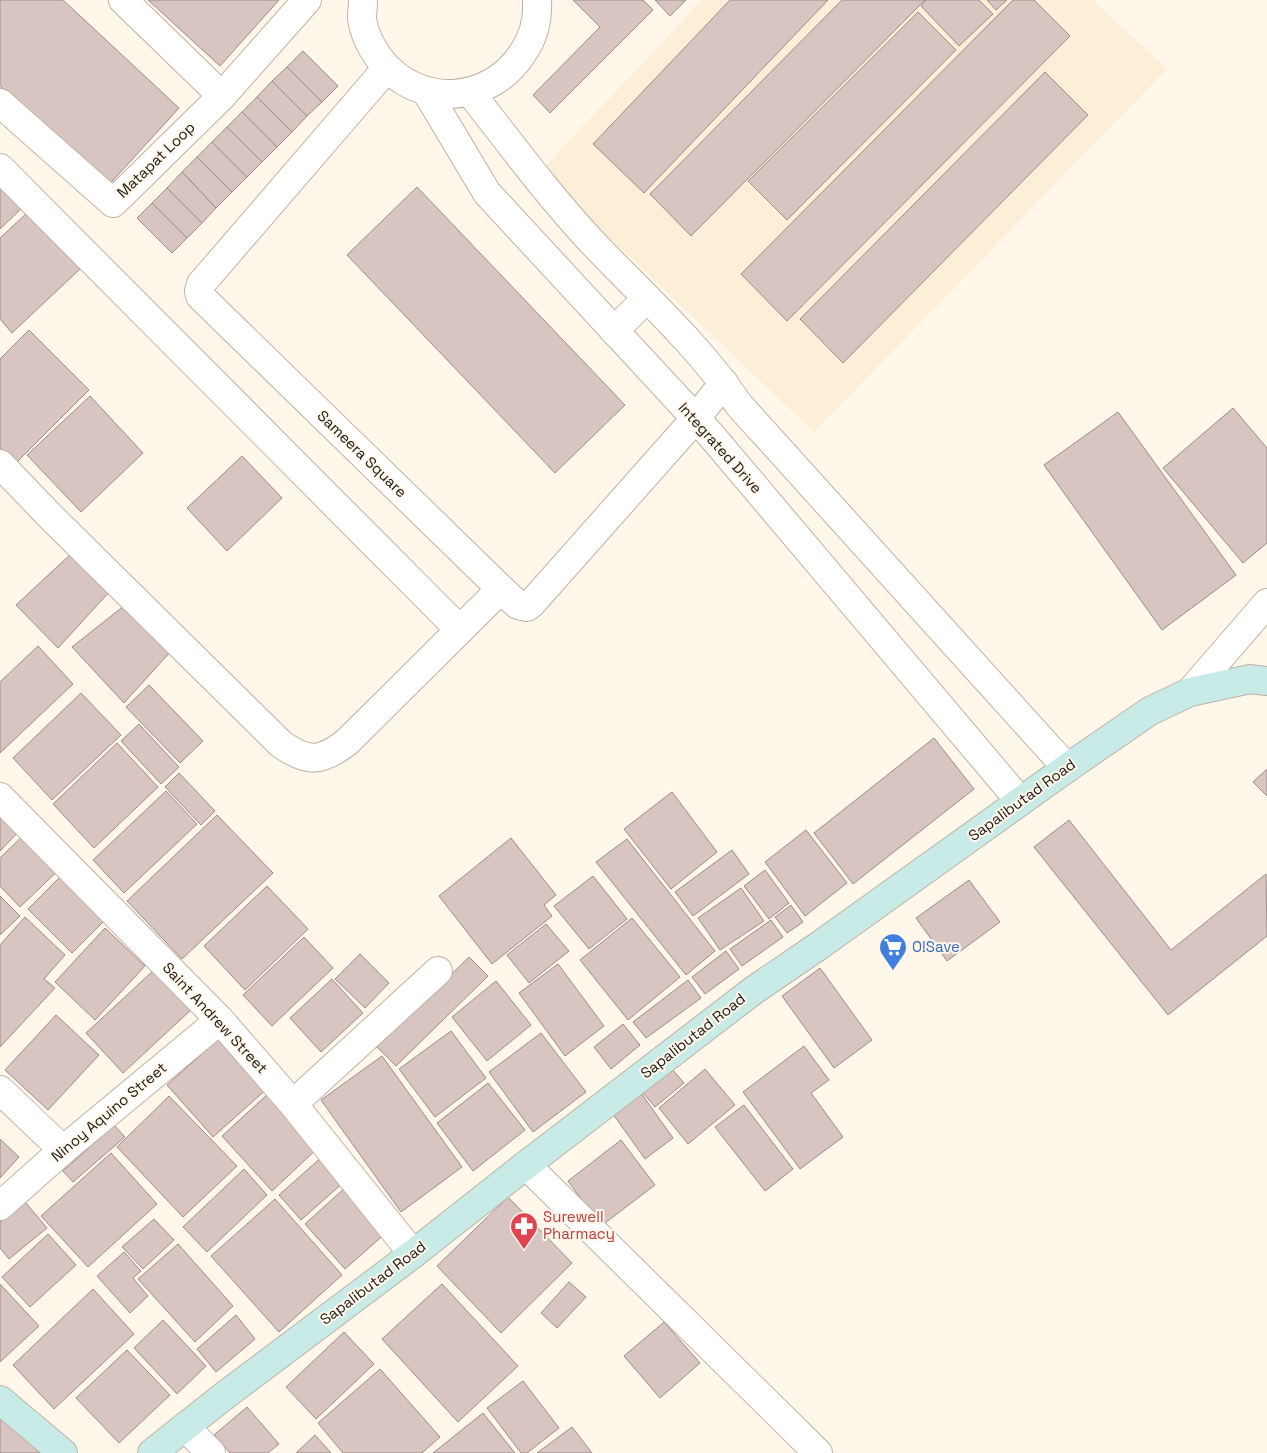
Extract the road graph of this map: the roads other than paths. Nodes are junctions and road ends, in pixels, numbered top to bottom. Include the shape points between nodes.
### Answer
1 (123, 0) edge
2 (307, 0) edge
3 (363, 0) edge
4 (537, 0) edge
5 (387, 68) junction
6 (426, 91) junction
7 (470, 92) junction
8 (222, 96) junction
9 (0, 103) edge
10 (0, 168) edge
11 (647, 298) junction
12 (614, 331) junction
13 (724, 383) junction
14 (695, 419) junction
15 (0, 464) edge
16 (501, 589) junction
17 (1267, 603) edge
18 (460, 630) junction
19 (1267, 681) edge
20 (1190, 692) junction
21 (1067, 768) junction
22 (0, 796) edge
23 (1020, 801) junction
24 (438, 971) dead end
25 (220, 1020) junction
26 (0, 1090) edge
27 (293, 1104) junction
28 (62, 1150) junction
29 (526, 1165) junction
30 (0, 1206) edge
31 (413, 1254) junction
32 (0, 1400) edge
33 (185, 1427) junction
34 (63, 1453) edge
35 (152, 1453) edge
36 (211, 1453) edge
37 (818, 1453) edge

1 - 8 street
2 - 8 street, Matapat Loop
3 - 5 street via 362,20 371,46
4 - 7 street via 538,12 531,40 516,63 495,82
5 - 6 street via 405,82
5 - 16 street, Sameera Square via 198,291
6 - 7 street via 447,95
6 - 12 street, Integrated Drive via 487,193
7 - 11 street via 591,241
8 - 9 street, Matapat Loop via 112,203
10 - 18 street
11 - 12 street
11 - 13 street
12 - 14 street, Integrated Drive
13 - 14 street, Sameera Square
13 - 21 street via 739,405
14 - 16 street, Sameera Square via 532,604 527,607 518,605
14 - 23 street, Integrated Drive
15 - 18 street via 293,753 320,758 348,742
16 - 18 street
17 - 20 street
19 - 20 street, Sapalibutad Road via 1250,679
20 - 21 street, Sapalibutad Road via 1150,711
21 - 23 street, Sapalibutad Road
22 - 25 street, Saint Andrew Street
23 - 29 street, Sapalibutad Road via 754,990
24 - 27 street
25 - 27 street, Saint Andrew Street
25 - 28 street, Ninoy Aquino Street
26 - 28 street
27 - 31 street, Saint Andrew Street
28 - 30 street, Ninoy Aquino Street
29 - 31 street, Sapalibutad Road
29 - 37 street
31 - 33 street, Sapalibutad Road
32 - 34 street
33 - 35 street, Sapalibutad Road
33 - 36 street

